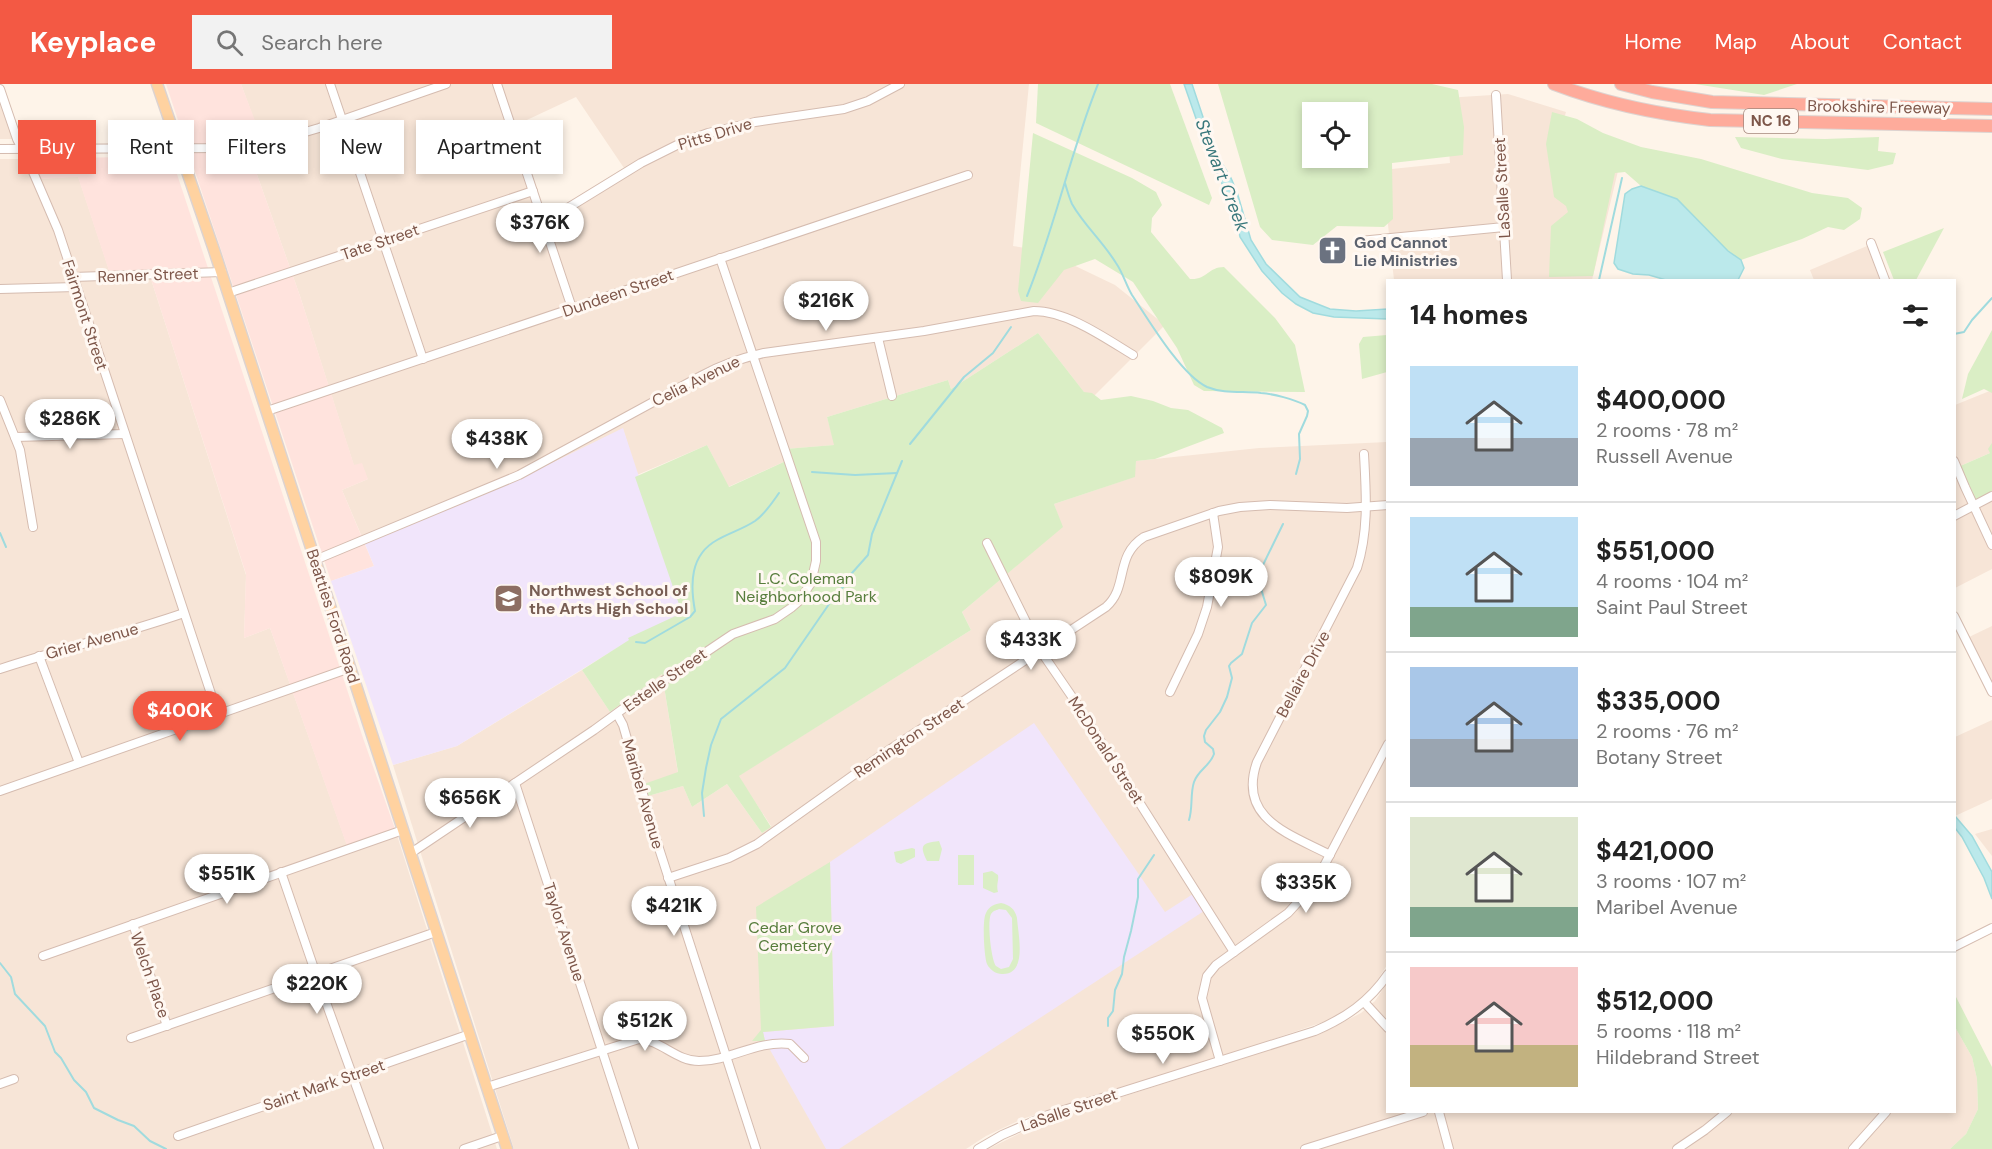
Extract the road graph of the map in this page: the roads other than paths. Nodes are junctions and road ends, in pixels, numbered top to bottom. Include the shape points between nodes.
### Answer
1 (157, 84) edge
2 (330, 84) edge
3 (446, 84) edge
4 (497, 84) edge
5 (900, 84) edge
6 (1554, 84) edge
7 (1621, 84) edge
8 (0, 89) edge
9 (1496, 95) dead end
10 (1992, 109) edge
11 (169, 120) edge
12 (342, 120) joint
13 (1992, 126) edge
14 (320, 127) edge
15 (18, 141) edge
16 (194, 147) edge
17 (18, 148) edge
18 (0, 149) edge
19 (34, 174) edge
20 (187, 174) edge
21 (360, 174) edge
22 (968, 175) dead end
23 (533, 191) junction
24 (543, 221) junction
25 (1504, 227) junction
26 (383, 241) junction
27 (1360, 241) dead end
28 (1871, 243) dead end
29 (720, 258) junction
30 (222, 273) junction
31 (1507, 279) edge
32 (1885, 279) edge
33 (75, 282) junction
34 (0, 289) edge
35 (228, 293) junction
36 (572, 308) junction
37 (878, 338) junction
38 (1133, 355) dead end
39 (752, 356) junction
40 (423, 359) junction
41 (892, 396) dead end
42 (0, 400) edge
43 (267, 411) junction
44 (125, 434) junction
45 (15, 437) junction
46 (1364, 454) dead end
47 (1956, 466) edge
48 (1992, 496) edge
49 (1386, 505) edge
50 (1973, 506) junction
51 (1366, 507) junction
52 (1213, 513) junction
53 (1956, 515) edge
54 (33, 527) dead end
55 (987, 543) dead end
56 (1992, 545) edge
57 (315, 560) junction
58 (184, 613) junction
59 (1956, 620) edge
60 (1040, 650) junction
61 (39, 656) junction
62 (350, 668) junction
63 (0, 669) edge
64 (1170, 692) dead end
65 (1992, 692) edge
66 (617, 714) junction
67 (218, 715) junction
68 (1386, 748) edge
69 (79, 763) junction
70 (515, 783) junction
71 (0, 791) edge
72 (403, 830) junction
73 (411, 853) junction
74 (1330, 855) junction
75 (281, 872) junction
76 (668, 878) junction
77 (133, 924) junction
78 (1992, 928) edge
79 (436, 932) junction
80 (1956, 946) edge
81 (1234, 952) junction
82 (43, 956) dead end
83 (316, 974) junction
84 (1386, 976) edge
85 (1364, 1002) junction
86 (167, 1026) junction
87 (1386, 1026) edge
88 (470, 1034) junction
89 (131, 1038) dead end
90 (602, 1050) junction
91 (726, 1055) junction
92 (804, 1059) dead end
93 (1220, 1061) junction
94 (352, 1075) junction
95 (14, 1079) dead end
96 (0, 1084) edge
97 (487, 1087) junction
98 (1420, 1113) edge
99 (1439, 1113) edge
100 (1726, 1113) edge
101 (1885, 1113) edge
102 (178, 1136) dead end
103 (502, 1136) junction
104 (379, 1149) edge
105 (464, 1149) edge
106 (507, 1149) edge
107 (634, 1149) edge
108 (756, 1149) edge
109 (978, 1149) edge
110 (1305, 1149) edge
111 (1449, 1149) edge
112 (1677, 1149) edge
113 (1853, 1149) edge

1 - 11 main road, Beatties Ford Road
2 - 12 street
3 - 12 street
4 - 23 street
5 - 24 street, Pitts Drive via 844,109 754,122 683,142
6 - 13 highway, Brookshire Freeway / NC 16 via 1628,107 1710,120
7 - 10 highway, Brookshire Freeway / NC 16 via 1712,102
8 - 15 street, Fairmont Street
9 - 25 street, LaSalle Street
14 - 16 street via 268,143
17 - 18 street
19 - 33 street, Fairmont Street
20 - 30 main road, Beatties Ford Road
21 - 26 street
22 - 29 street, Dundeen Street
23 - 24 street
23 - 26 street, Tate Street
24 - 36 street
25 - 27 street
25 - 31 street, LaSalle Street
26 - 35 street, Tate Street
26 - 40 street
28 - 32 street
29 - 36 street, Dundeen Street
29 - 39 street, Estelle Street
30 - 33 street, Renner Street
30 - 35 main road, Beatties Ford Road
33 - 34 street, Renner Street
33 - 44 street, Fairmont Street
35 - 43 main road, Beatties Ford Road
36 - 40 street, Dundeen Street
37 - 38 street, Celia Avenue via 1045,311 1061,315
37 - 39 street, Celia Avenue
37 - 41 street
39 - 57 street, Celia Avenue via 709,372 519,475
39 - 66 street, Estelle Street via 816,542 815,570 806,592 784,613 724,640
40 - 43 street, Dundeen Street
42 - 45 street
43 - 57 main road, Beatties Ford Road
44 - 45 street
44 - 58 street, Fairmont Street
45 - 54 street via 24,466
46 - 51 street, Bellaire Drive
47 - 50 street
48 - 50 street
49 - 51 street, Remington Street
50 - 53 street
50 - 56 street
51 - 52 street, Remington Street via 1258,505
51 - 74 street, Bellaire Drive via 1358,568 1257,762 1253,778 1254,798 1266,819
52 - 60 street, Remington Street via 1137,541 1127,554 1118,592 1110,604
52 - 64 street via 1218,547 1208,608
55 - 60 street, McDonald Street
57 - 62 main road, Beatties Ford Road
58 - 61 street, Grier Avenue
58 - 67 street, Fairmont Street
59 - 65 street
60 - 76 street, Remington Street via 757,844 729,858
60 - 81 street, McDonald Street
61 - 63 street, Grier Avenue
61 - 69 street
62 - 67 street
62 - 72 main road, Beatties Ford Road
66 - 70 street, Estelle Street
66 - 76 street, Maribel Avenue
67 - 69 street
68 - 74 street
69 - 71 street
70 - 73 street, Estelle Street
70 - 90 street, Taylor Avenue
72 - 73 main road, Beatties Ford Road
72 - 75 street
73 - 79 main road, Beatties Ford Road
74 - 81 street via 1315,882 1288,913
75 - 77 street
75 - 83 street
76 - 91 street, Maribel Avenue
77 - 82 street
77 - 86 street, Welch Place
78 - 80 street
79 - 83 street
79 - 88 main road, Beatties Ford Road
81 - 93 street via 1212,968 1203,989 1204,1008
83 - 86 street
83 - 94 street
84 - 85 street, LaSalle Street
85 - 87 street
85 - 93 street, LaSalle Street via 1348,1015 1315,1031
86 - 89 street
88 - 94 street, Saint Mark Street
88 - 97 main road, Beatties Ford Road
90 - 91 street via 639,1039 655,1042 690,1060
90 - 97 street
90 - 107 street, Taylor Avenue
91 - 92 street via 785,1044 793,1046
91 - 108 street, Maribel Avenue
93 - 109 street, LaSalle Street via 1048,1115
94 - 102 street, Saint Mark Street
94 - 104 street
95 - 96 street
97 - 103 main road, Beatties Ford Road
98 - 110 street
99 - 111 street
100 - 112 street
101 - 113 street
103 - 105 street
103 - 106 main road, Beatties Ford Road

